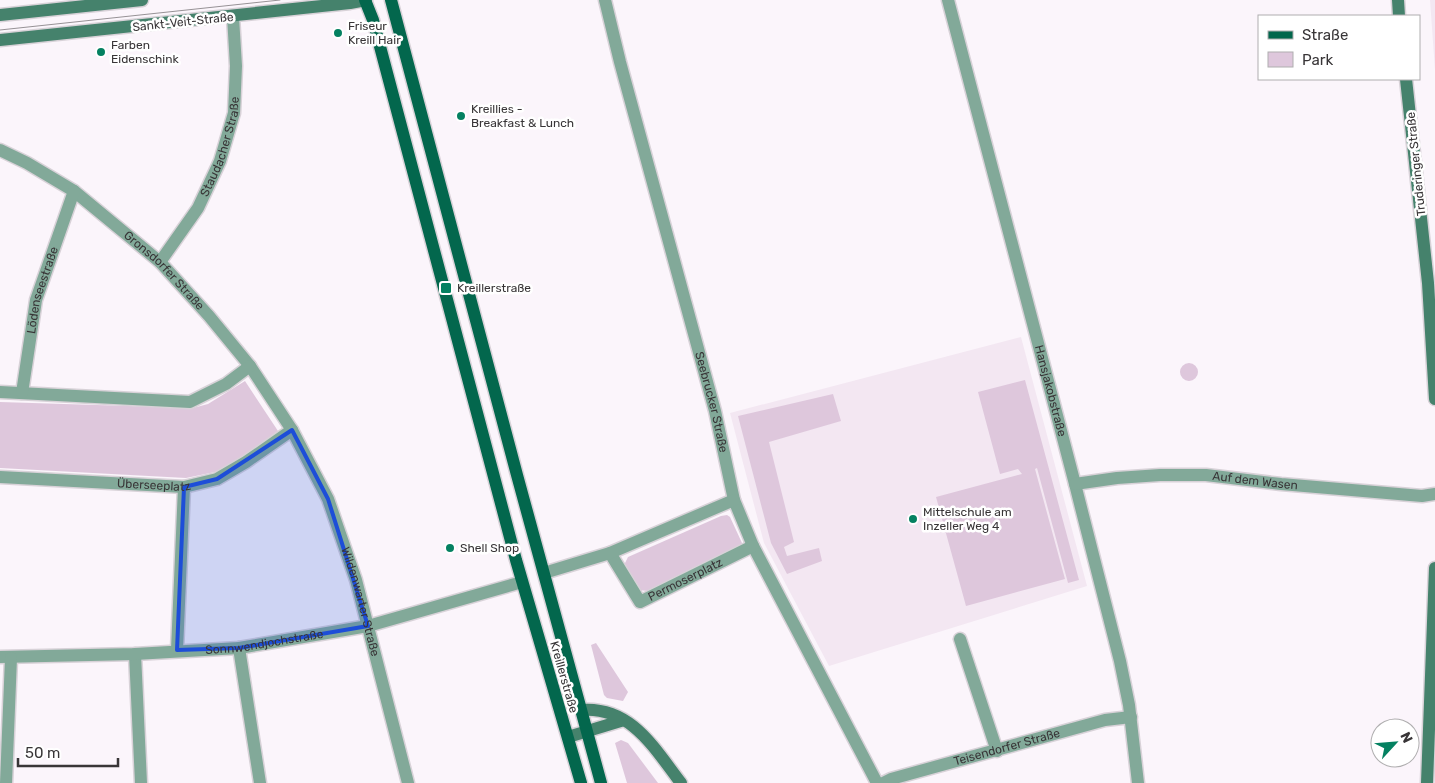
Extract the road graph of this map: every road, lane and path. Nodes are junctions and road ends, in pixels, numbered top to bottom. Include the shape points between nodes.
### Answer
1 (142, 0) edge
2 (365, 0) edge
3 (391, 0) edge
4 (604, 0) edge
5 (948, 0) edge
6 (1398, 0) edge
7 (0, 15) edge
8 (1399, 15) edge
9 (233, 17) junction
10 (0, 40) edge
11 (1406, 80) edge
12 (0, 150) edge
13 (74, 191) junction
14 (160, 262) junction
15 (250, 366) junction
16 (0, 392) edge
17 (22, 393) junction
18 (1435, 399) edge
19 (292, 430) junction
20 (0, 477) edge
21 (1075, 484) junction
22 (184, 487) junction
23 (1435, 494) edge
24 (734, 500) junction
25 (754, 546) junction
26 (610, 553) junction
27 (1435, 568) edge
28 (544, 574) junction
29 (522, 582) junction
30 (368, 626) junction
31 (960, 639) dead end
32 (238, 648) junction
33 (177, 650) junction
34 (135, 654) junction
35 (5, 657) edge
36 (581, 710) junction
37 (1131, 717) junction
38 (624, 720) junction
39 (587, 732) junction
40 (568, 737) junction
41 (997, 751) junction
42 (6, 783) edge
43 (141, 783) edge
44 (260, 783) edge
45 (408, 783) edge
46 (581, 783) edge
47 (601, 783) edge
48 (682, 783) edge
49 (877, 783) edge
50 (883, 783) edge
51 (1138, 783) edge
52 (1427, 783) edge

1 - 7 street
2 - 9 street, Sankt-Veit-Straße
2 - 29 main road, Kreillerstraße via 373,20
3 - 28 main road, Kreillerstraße
4 - 24 street, Seebrucker Straße via 715,411
5 - 21 street, Hansjakobstraße
6 - 8 street
9 - 10 street, Sankt-Veit-Straße
9 - 14 street, Staudacher Straße via 234,113 220,160 198,208
11 - 18 street, Truderinger Straße via 1428,283
12 - 13 street, Gronsdorfer Straße via 27,162
13 - 14 street, Gronsdorfer Straße
13 - 17 street, Lödenseestraße via 36,300
14 - 15 street, Gronsdorfer Straße
15 - 17 street via 226,384 190,402
15 - 19 street, Gronsdorfer Straße
16 - 17 street
19 - 22 street, Überseeplatz via 216,479
19 - 30 street, Wildenwarter Straße via 328,498
20 - 22 street, Überseeplatz
21 - 23 street, Auf dem Wasen via 1160,475 1206,475 1422,496
21 - 37 street, Hansjakobstraße
22 - 33 street
24 - 25 street, Seebrucker Straße
24 - 26 street
25 - 26 street, Permoserplatz via 640,602
25 - 49 street, Seebrucker Straße
26 - 28 street
27 - 52 street
28 - 36 main road, Kreillerstraße
29 - 30 street, Sonnwendjochstraße
29 - 40 main road, Kreillerstraße
30 - 32 street, Sonnwendjochstraße
30 - 45 street, Wildenwarter Straße
31 - 41 street
32 - 33 street, Sonnwendjochstraße
32 - 44 street
33 - 34 street, Sonnwendjochstraße
34 - 35 street, Sonnwendjochstraße
34 - 43 street
35 - 42 street
36 - 38 street via 603,711
36 - 39 main road, Kreillerstraße
37 - 41 street, Teisendorfer Straße via 1105,720
37 - 51 street, Hansjakobstraße
38 - 39 street
38 - 48 street via 637,728
39 - 40 street
39 - 47 main road, Kreillerstraße
40 - 46 main road, Kreillerstraße
41 - 50 street, Teisendorfer Straße

